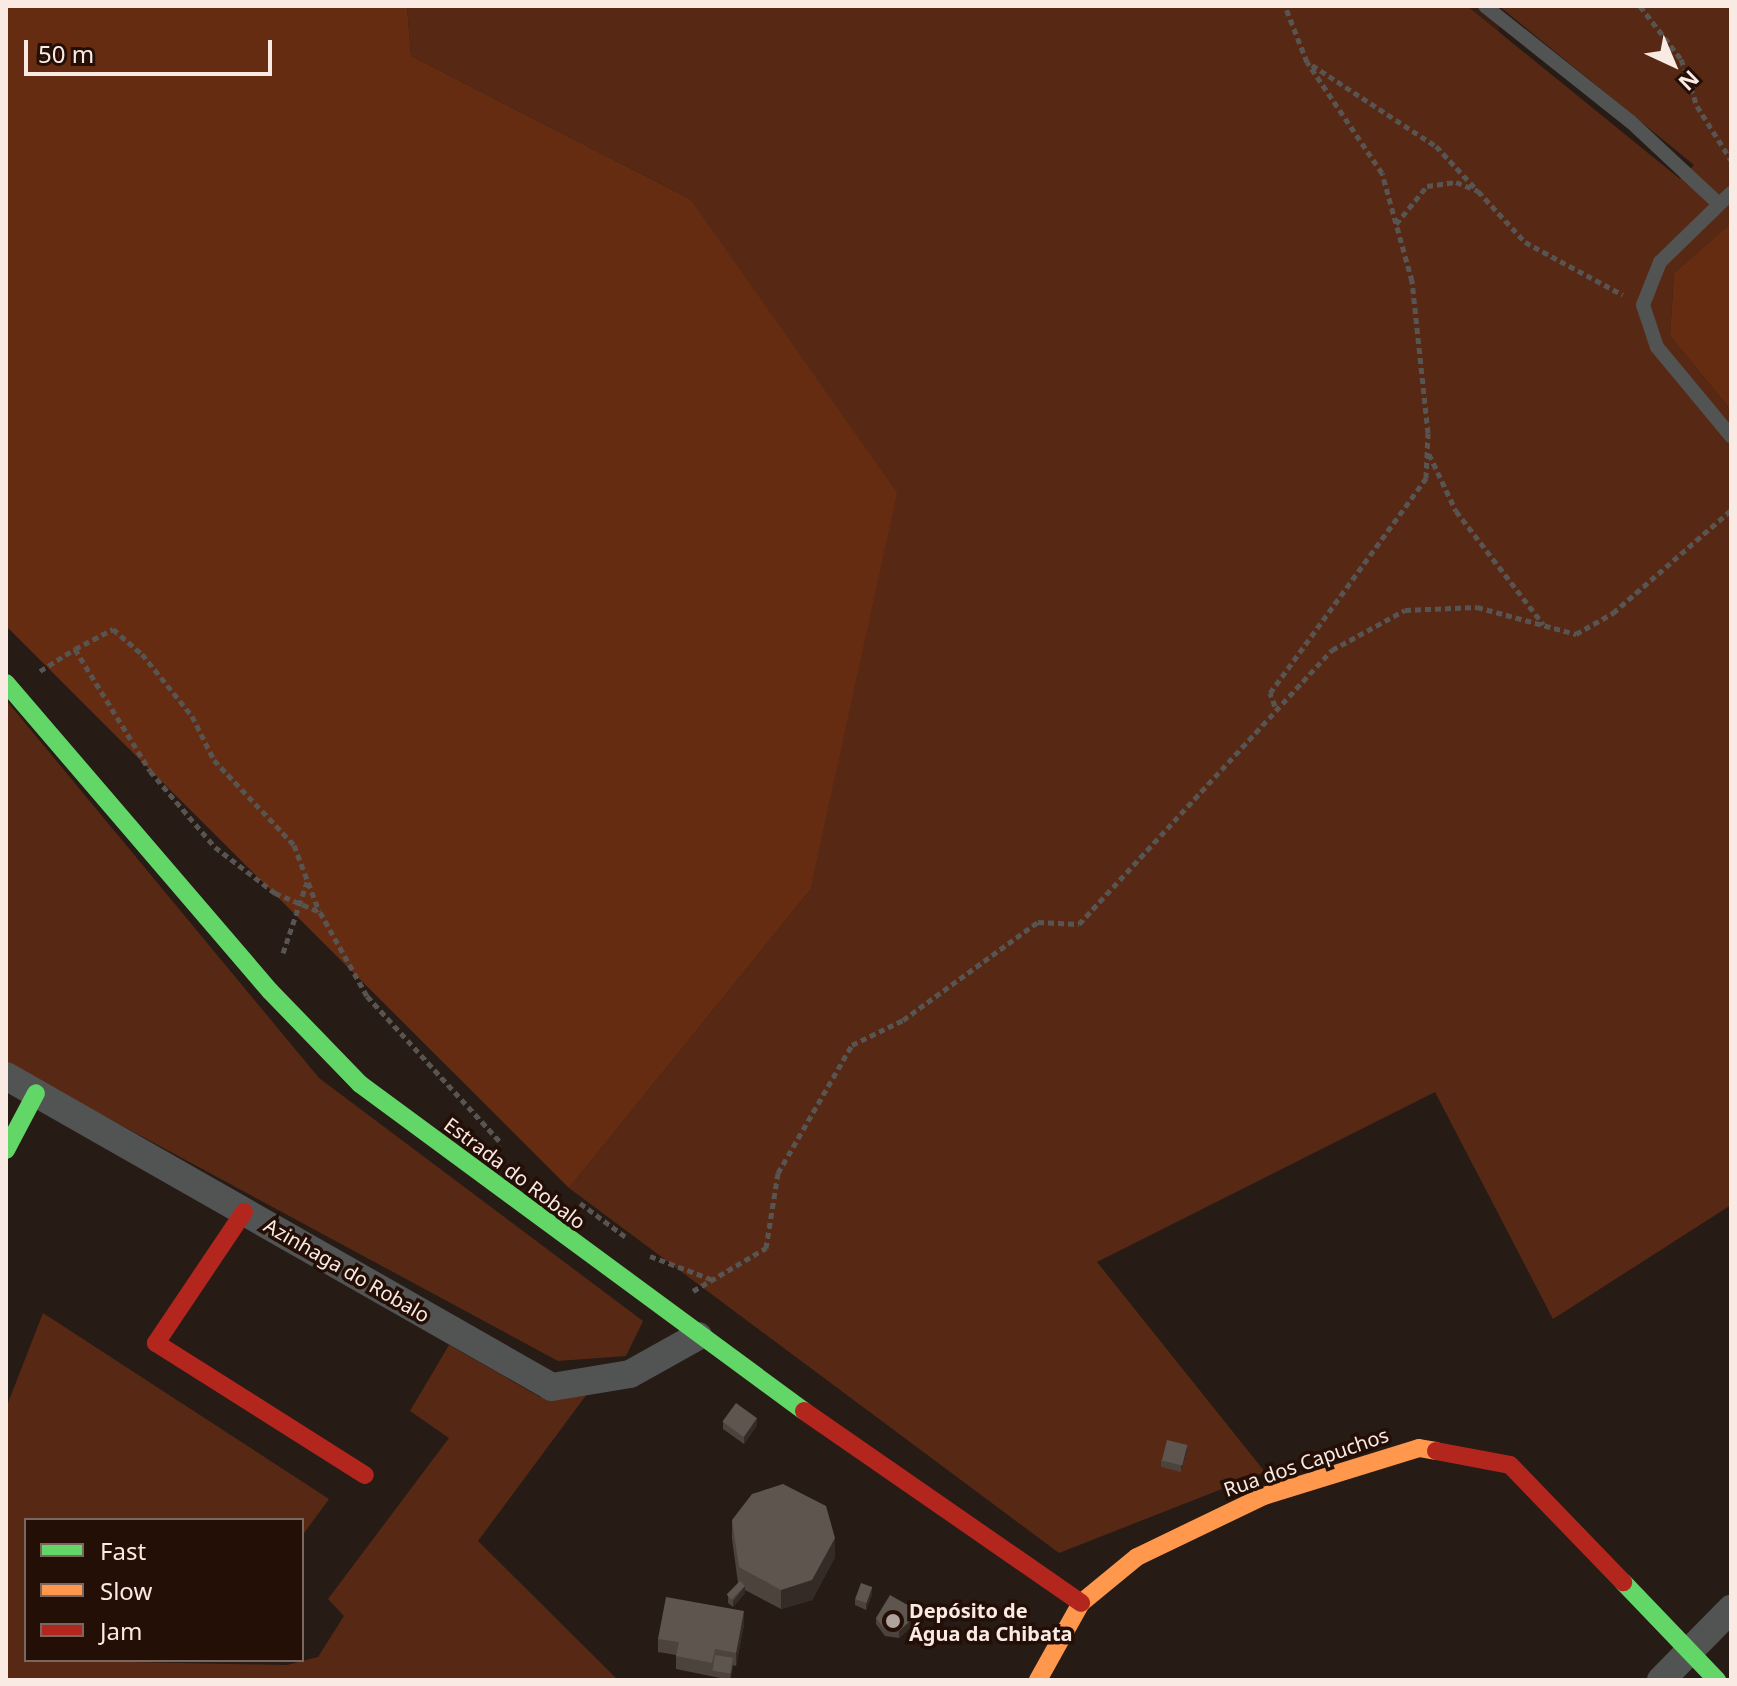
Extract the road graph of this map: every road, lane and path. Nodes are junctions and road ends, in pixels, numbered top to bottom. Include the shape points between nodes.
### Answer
1 (1285, 6) edge
2 (1485, 6) edge
3 (1640, 6) edge
4 (1307, 62) junction
5 (1731, 160) edge
6 (1478, 191) junction
7 (1731, 193) edge
8 (1719, 204) junction
9 (1396, 224) junction
10 (1643, 305) junction
11 (1731, 436) edge
12 (1427, 450) junction
13 (1731, 510) edge
14 (1543, 625) junction
15 (75, 649) junction
16 (9, 687) edge
17 (1275, 706) junction
18 (308, 880) junction
19 (300, 904) junction
20 (320, 912) junction
21 (270, 991) junction
22 (6, 1076) edge
23 (36, 1093) junction
24 (507, 1149) dead end
25 (6, 1150) edge
26 (570, 1196) dead end
27 (244, 1212) junction
28 (629, 1240) dead end
29 (641, 1251) dead end
30 (712, 1279) junction
31 (669, 1318) junction
32 (698, 1336) junction
33 (365, 1475) dead end
34 (1081, 1603) junction
35 (1731, 1609) edge
36 (1690, 1651) junction
37 (1038, 1680) edge
38 (1661, 1680) edge
39 (1717, 1680) edge

1 - 4 path
2 - 8 lane via 1631,122
3 - 5 path via 1681,59 1697,106
4 - 6 path via 1436,146
4 - 9 path via 1382,173
6 - 9 path via 1456,182 1427,186
6 - 10 path via 1525,242
7 - 8 lane
8 - 10 lane via 1660,262
9 - 12 path via 1412,281
10 - 11 lane via 1657,347
12 - 14 path via 1456,511
12 - 17 path via 1426,478 1270,693
13 - 14 path via 1613,613 1576,634
14 - 17 path via 1477,607 1405,610 1332,650
15 - 16 path
15 - 18 path via 113,629 142,654 192,716 214,760 294,845
15 - 19 path via 150,771 215,847
16 - 21 street, Estrada do Robalo
17 - 30 path via 1079,924 1038,922 903,1020 852,1045 778,1173 766,1248
18 - 19 path
18 - 20 path
19 - 20 path
19 - 21 path
20 - 24 path via 367,996
21 - 31 street, Estrada do Robalo via 360,1084
22 - 23 street, Azinhaga do Robalo
23 - 25 street
23 - 27 street, Azinhaga do Robalo
26 - 28 path
27 - 32 street, Azinhaga do Robalo via 552,1387 630,1374
27 - 33 street via 156,1343
29 - 30 path
30 - 31 path
31 - 32 street, Estrada do Robalo
32 - 34 street, Estrada do Robalo
34 - 36 street, Rua dos Capuchos via 1173,1535 1264,1496 1419,1448 1510,1465
34 - 37 street
35 - 36 street
36 - 38 street
36 - 39 street, Rua dos Capuchos

